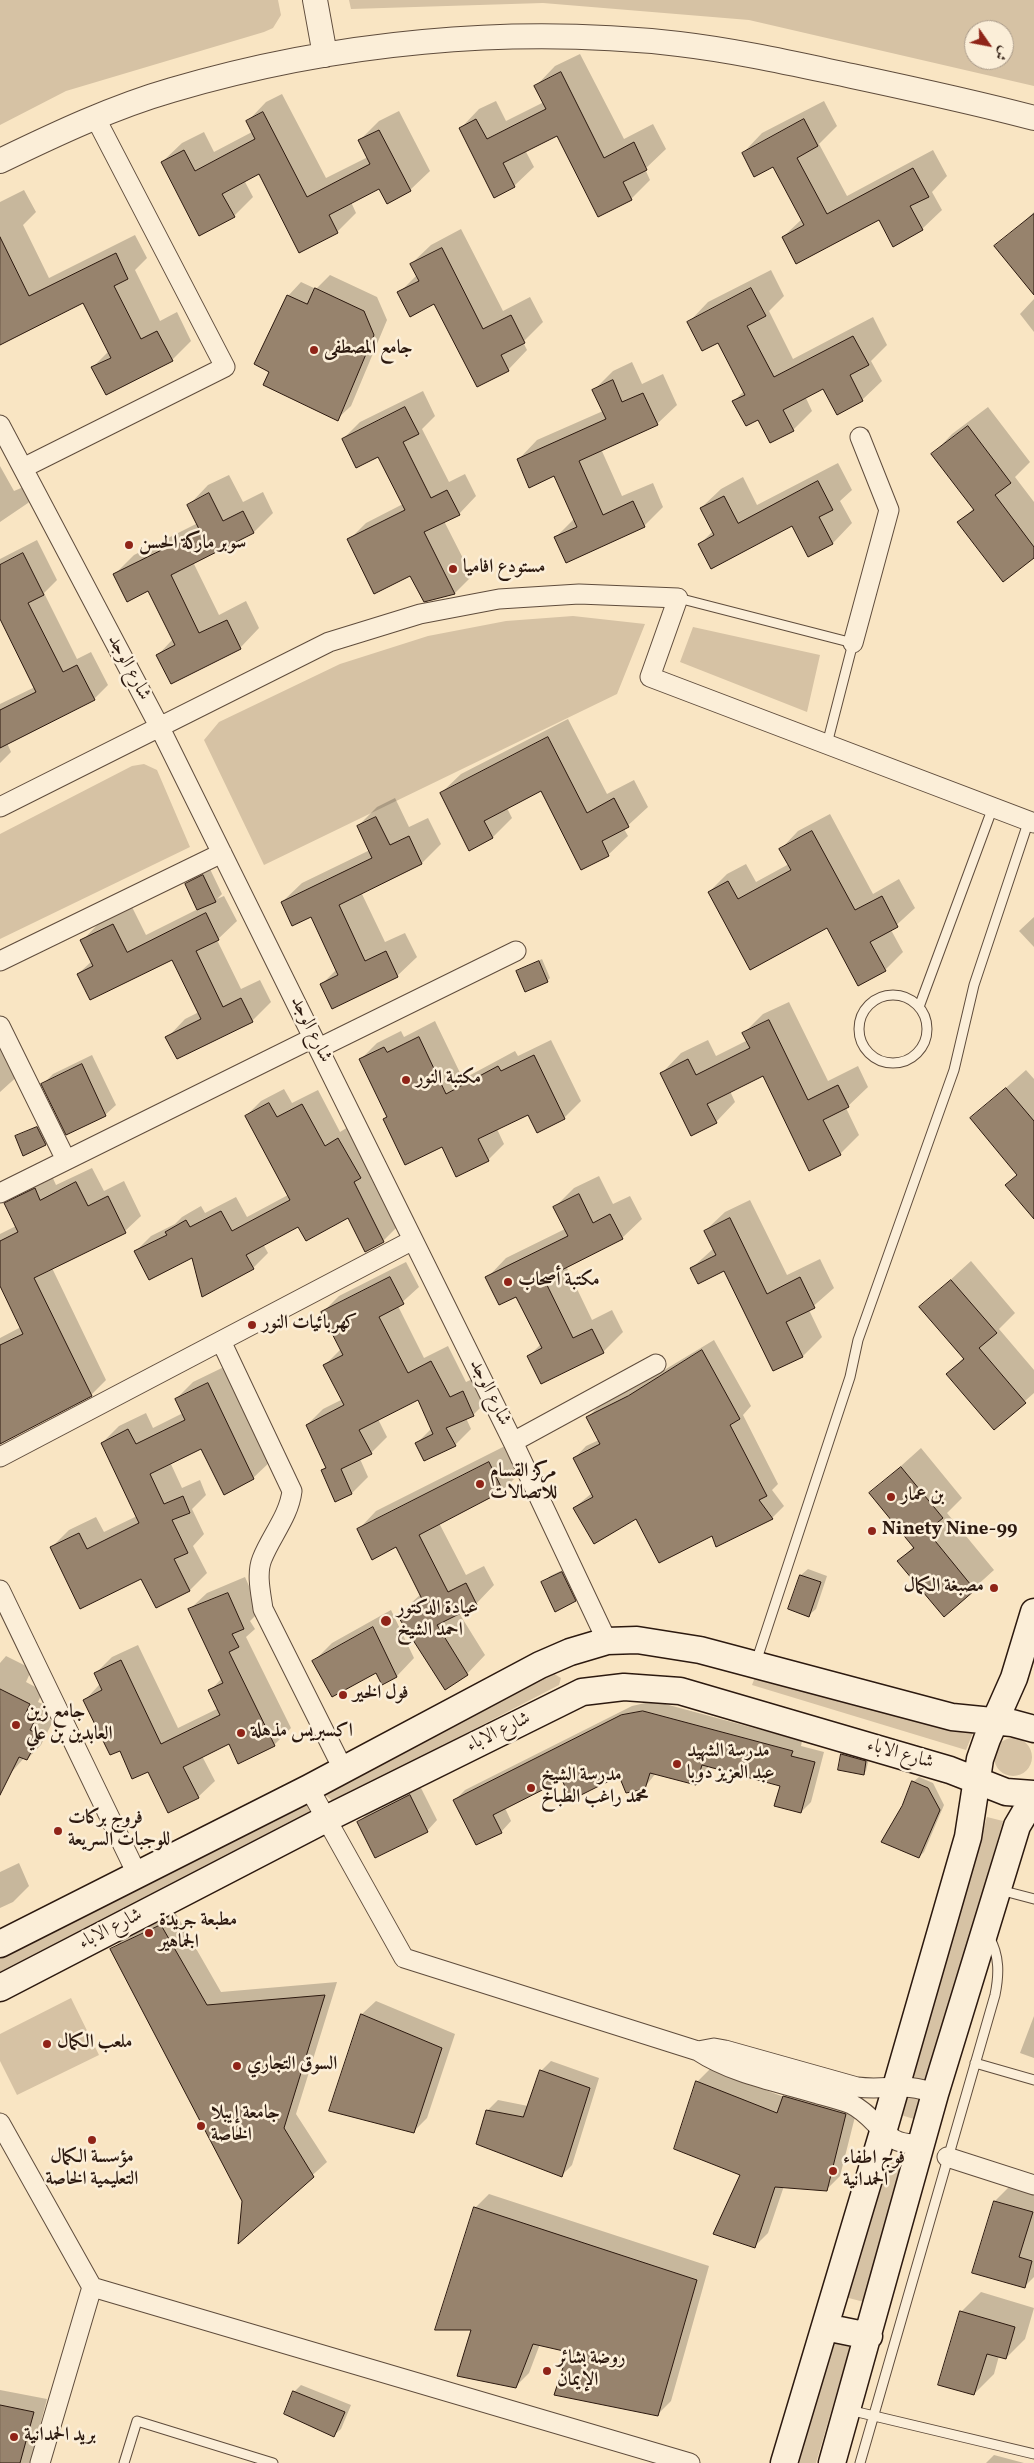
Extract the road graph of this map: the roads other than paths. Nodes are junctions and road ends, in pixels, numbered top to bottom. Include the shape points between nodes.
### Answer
1 (315, 0) edge
2 (325, 55) junction
3 (95, 117) junction
4 (1034, 118) edge
5 (0, 161) edge
6 (0, 425) edge
7 (860, 438) dead end
8 (23, 468) junction
9 (678, 598) junction
10 (853, 643) junction
11 (159, 726) junction
12 (827, 744) junction
13 (0, 807) edge
14 (993, 807) junction
15 (1031, 822) edge
16 (222, 853) junction
17 (516, 951) dead end
18 (0, 961) edge
19 (919, 1007) junction
20 (0, 1026) edge
21 (316, 1043) junction
22 (66, 1160) junction
23 (0, 1193) edge
24 (413, 1240) junction
25 (221, 1341) junction
26 (656, 1364) dead end
27 (513, 1442) junction
28 (0, 1457) edge
29 (0, 1590) edge
30 (1034, 1612) edge
31 (7, 1622) edge
32 (607, 1641) junction
33 (570, 1652) junction
34 (755, 1665) junction
35 (582, 1692) junction
36 (996, 1721) junction
37 (1034, 1729) edge
38 (343, 1769) junction
39 (978, 1781) junction
40 (309, 1788) junction
41 (1034, 1795) edge
42 (326, 1819) junction
43 (136, 1874) junction
44 (998, 1889) junction
45 (1034, 1899) edge
46 (986, 1931) junction
47 (0, 1944) edge
48 (0, 1988) edge
49 (698, 2051) junction
50 (975, 2062) junction
51 (1034, 2080) edge
52 (896, 2085) junction
53 (935, 2094) junction
54 (0, 2123) edge
55 (883, 2132) junction
56 (921, 2143) junction
57 (947, 2157) junction
58 (1034, 2184) edge
59 (92, 2287) junction
60 (825, 2326) junction
61 (869, 2336) junction
62 (849, 2410) junction
63 (875, 2416) junction
64 (1034, 2454) edge
65 (40, 2463) edge
66 (124, 2463) edge
67 (273, 2463) edge
68 (690, 2463) edge
69 (784, 2463) edge
70 (832, 2463) edge
71 (860, 2463) edge

1 - 2 street
2 - 3 street via 247,69 170,90
2 - 4 street via 422,42 501,37 648,41 736,51
3 - 5 street
3 - 8 street via 225,366
6 - 8 street, شارع الوجد
7 - 10 street via 889,510
8 - 11 street, شارع الوجد
9 - 10 lane
9 - 11 street via 579,594 500,599 420,614 329,642
9 - 12 street via 650,677
10 - 12 lane
11 - 13 street
11 - 16 street, شارع الوجد
12 - 14 street
14 - 15 street
14 - 19 lane
15 - 34 lane via 974,985 954,1070 858,1340 850,1377
16 - 18 street
16 - 21 street, شارع الوجد
17 - 21 street
19 - 19 lane via 925,1016 926,1038 914,1056 905,1061 883,1062 865,1048 860,1038 860,1020 868,1005 877,998 900,995
20 - 22 street
21 - 22 street
21 - 24 street, شارع الوجد
22 - 23 street
24 - 25 street
24 - 27 street, شارع الوجد
25 - 28 street
25 - 38 street via 292,1491 291,1502 261,1560 263,1609
26 - 27 street
27 - 32 street, شارع الوجد
29 - 31 street
30 - 36 main road via 1014,1678
31 - 43 street
32 - 33 main road, شارع الاباء
32 - 34 main road, شارع الاباء via 636,1640 691,1648
33 - 35 main road
33 - 38 main road, شارع الاباء
34 - 36 main road, شارع الاباء via 952,1717
35 - 39 main road, شارع الاباء via 624,1687 680,1691
35 - 42 main road, شارع الاباء
36 - 37 main road, شارع الاباء
36 - 39 main road via 984,1746
38 - 40 main road, شارع الاباء
39 - 41 main road, شارع الاباء via 1006,1792
39 - 52 main road via 968,1837
40 - 42 street
40 - 43 main road, شارع الاباء
41 - 44 main road via 1017,1826
42 - 48 main road, شارع الاباء
42 - 49 street via 404,1958
43 - 47 main road, شارع الاباء
44 - 45 lane
44 - 46 main road
46 - 50 lane via 996,1955 998,1982
46 - 53 main road
49 - 52 street via 725,2050 857,2087 877,2089
49 - 55 street via 722,2065 849,2103
50 - 51 lane
50 - 57 lane
52 - 53 street
52 - 55 main road
53 - 56 main road
54 - 59 street
55 - 56 street via 901,2143
55 - 60 main road
56 - 61 main road
57 - 58 street
57 - 63 lane
59 - 65 street
59 - 68 street
60 - 61 main road
60 - 69 main road
61 - 62 main road
62 - 63 lane
62 - 70 main road
63 - 64 lane
63 - 71 lane
66 - 67 lane via 138,2421

